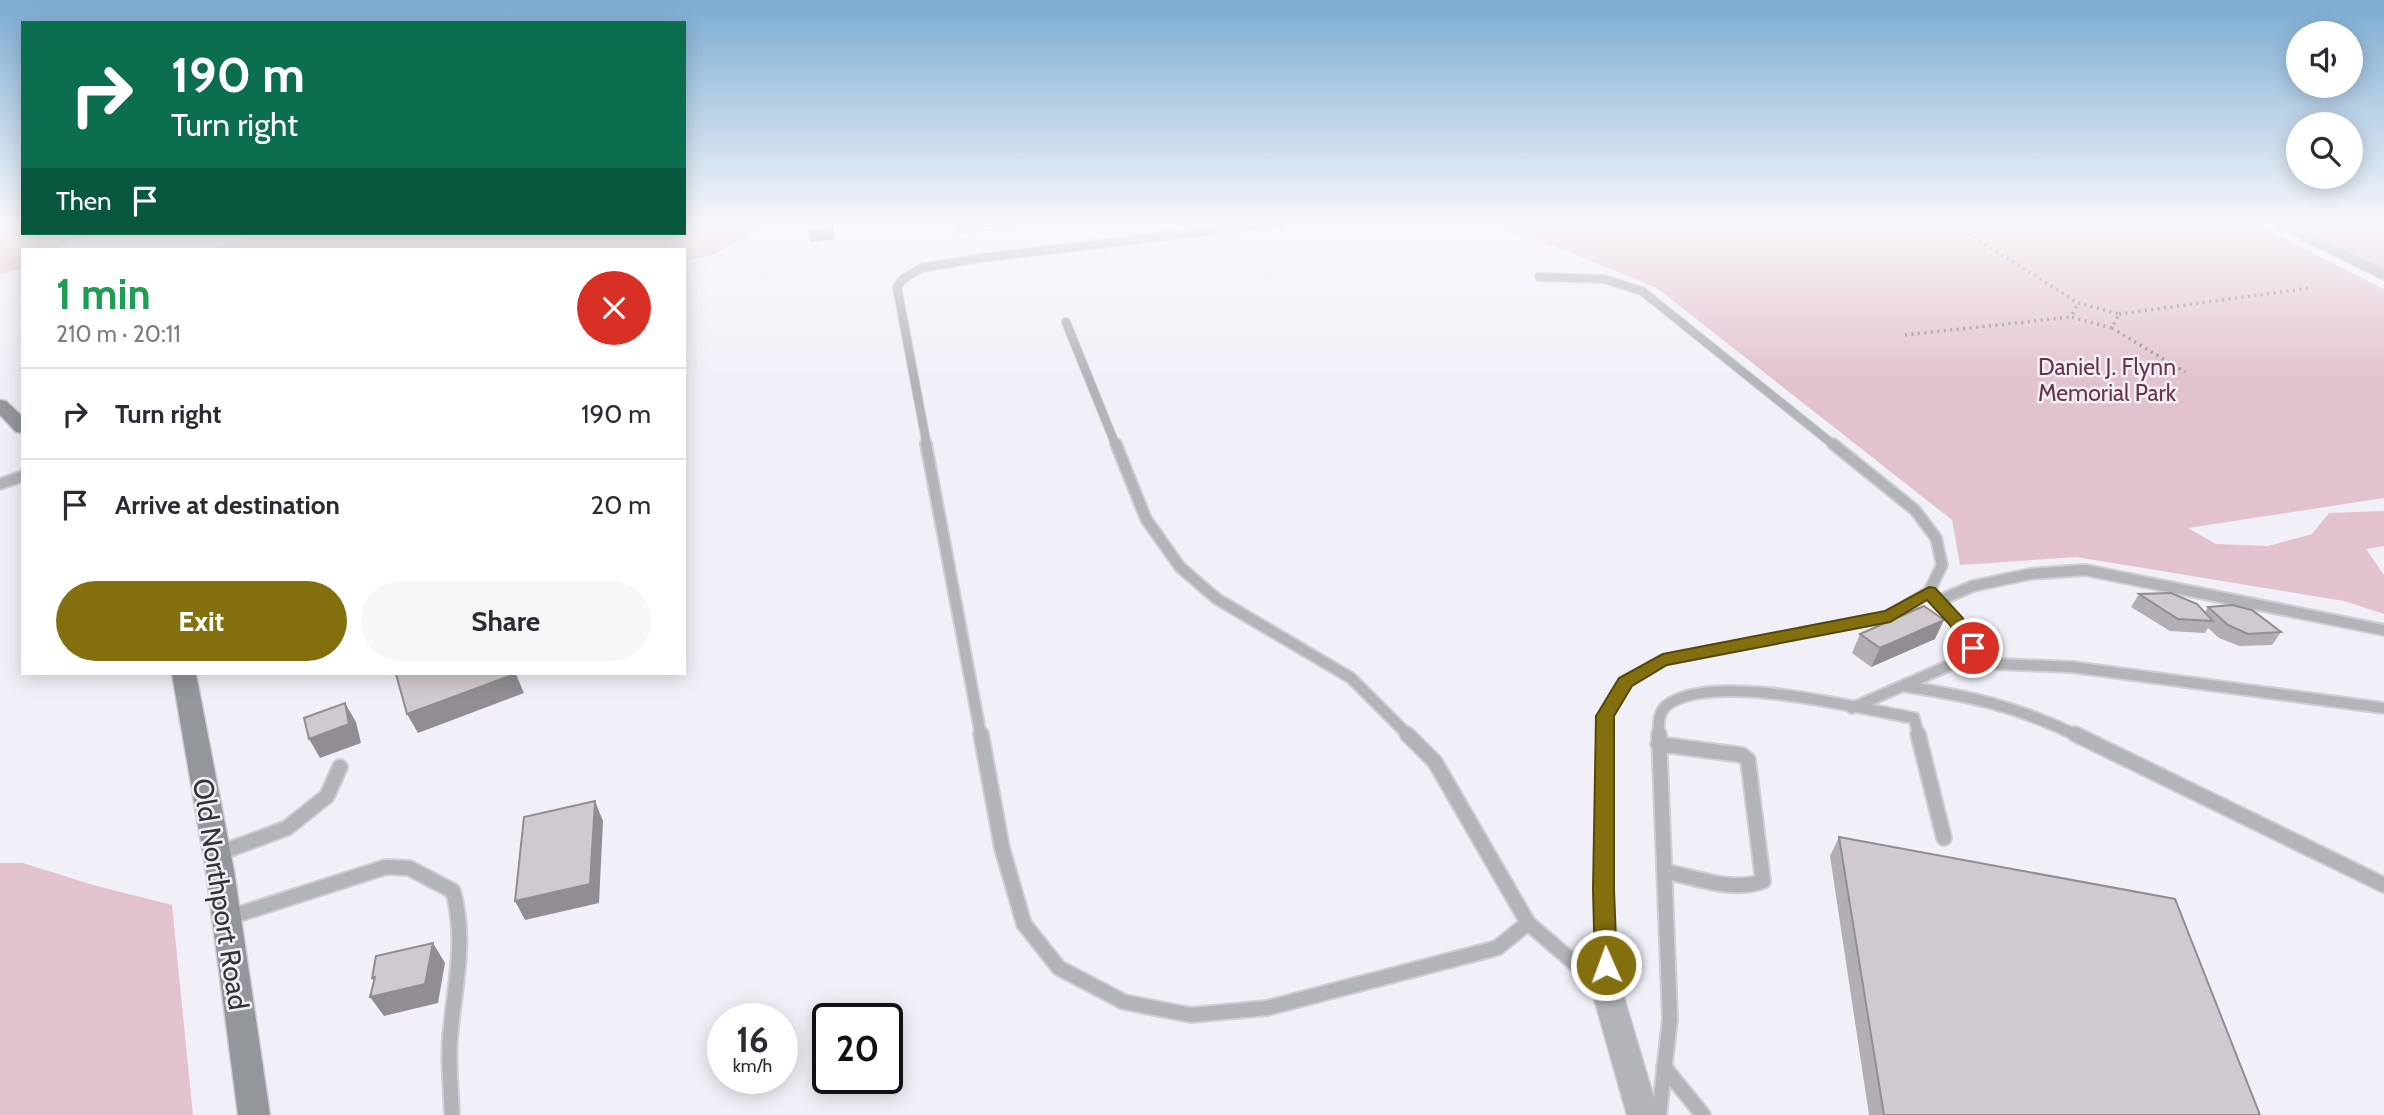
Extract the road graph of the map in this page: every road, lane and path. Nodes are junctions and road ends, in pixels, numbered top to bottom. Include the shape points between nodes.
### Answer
1 (909, 275) edge
2 (2034, 275) edge
3 (1539, 277) dead end
4 (2310, 288) dead end
5 (2078, 303) junction
6 (2119, 314) junction
7 (2071, 317) junction
8 (1066, 322) dead end
9 (2112, 328) junction
10 (1905, 335) dead end
11 (2185, 372) dead end
12 (0, 405) edge
13 (21, 426) edge
14 (21, 477) edge
15 (0, 484) edge
16 (1933, 597) junction
17 (2384, 630) edge
18 (1961, 658) junction
19 (184, 675) edge
20 (1902, 686) junction
21 (1853, 708) junction
22 (2384, 708) edge
23 (1658, 744) junction
24 (340, 767) dead end
25 (1944, 838) dead end
26 (217, 853) junction
27 (1664, 871) junction
28 (2384, 885) edge
29 (227, 918) junction
30 (1528, 923) junction
31 (1607, 991) junction
32 (1664, 1067) junction
33 (254, 1115) edge
34 (452, 1115) edge
35 (1643, 1115) edge
36 (1659, 1115) edge
37 (1703, 1115) edge

1 - 30 lane via 898,287 1002,848 1024,924 1059,968 1124,1002 1191,1015 1267,1008 1497,948
2 - 5 path
3 - 16 lane via 1582,276 1642,291 1915,510 1936,538 1942,565
4 - 6 path
5 - 6 path
5 - 7 path
6 - 9 path
7 - 9 path
7 - 10 path
8 - 30 lane via 1146,519 1180,567 1217,599 1351,678 1435,762
9 - 11 path
12 - 13 main road
14 - 15 lane
16 - 17 lane via 2029,574 2085,570
16 - 18 lane via 1973,648
16 - 31 lane via 1890,616 1663,660 1625,682 1605,716
18 - 20 lane
18 - 22 lane via 2072,667
19 - 26 main road, Old Northport Road
20 - 21 lane
20 - 28 lane via 1971,696 2035,715
21 - 23 lane via 1766,694 1701,691 1669,703 1658,720
21 - 25 lane via 1914,718
23 - 27 lane
23 - 27 lane via 1742,755 1748,760 1763,881 1742,885
24 - 26 lane via 327,796 287,828
26 - 29 main road, Old Northport Road
27 - 32 lane via 1670,1019
29 - 33 main road, Old Northport Road
29 - 34 lane via 386,867 409,868 453,891 459,909 449,1041
30 - 31 lane
31 - 35 street
32 - 36 lane
32 - 37 lane

